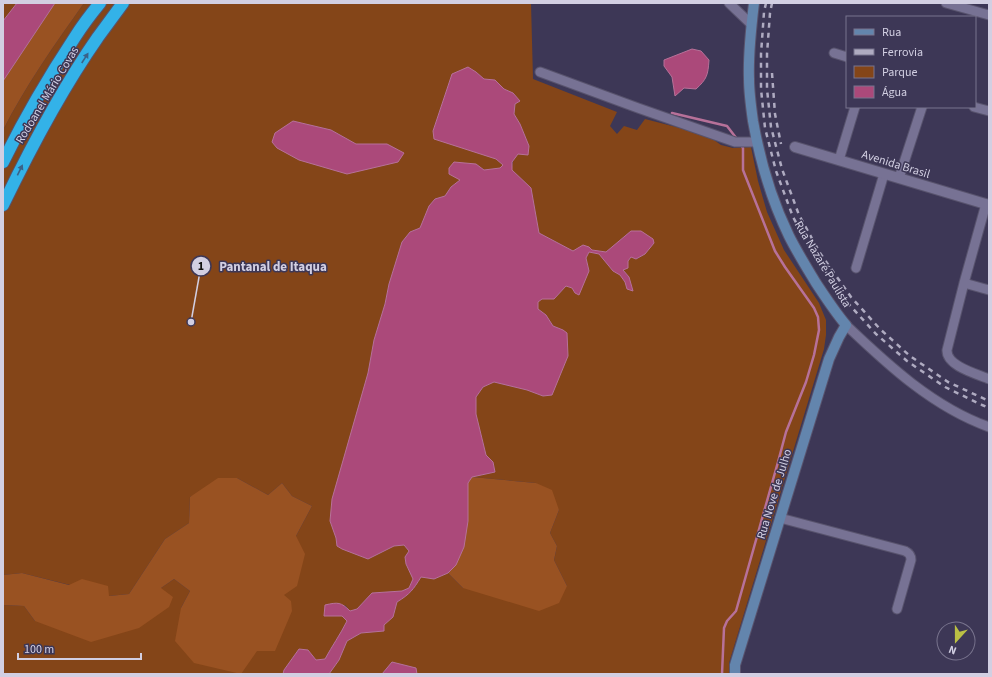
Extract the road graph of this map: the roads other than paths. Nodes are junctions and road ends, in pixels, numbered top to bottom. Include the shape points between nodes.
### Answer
1 (100, 3) edge
2 (123, 3) edge
3 (729, 3) edge
4 (754, 3) edge
5 (946, 3) edge
6 (989, 15) edge
7 (751, 24) junction
8 (834, 53) dead end
9 (846, 57) edge
10 (540, 72) dead end
11 (855, 108) edge
12 (922, 108) edge
13 (976, 108) edge
14 (989, 111) edge
15 (752, 142) junction
16 (795, 147) dead end
17 (839, 160) junction
18 (3, 162) edge
19 (884, 174) junction
20 (899, 178) junction
21 (3, 205) edge
22 (988, 205) edge
23 (856, 268) dead end
24 (964, 283) junction
25 (989, 290) edge
26 (846, 325) junction
27 (989, 379) edge
28 (989, 427) edge
29 (780, 518) junction
30 (897, 608) dead end
31 (735, 674) edge

1 - 18 highway, Rodoanel Mário Covas via 34,102
21 -> 2 highway, Rodoanel Mário Covas via 44,124 98,37
3 - 7 street
4 - 7 main road, Rua Nazaré Paulista
5 - 6 street
7 - 15 main road, Rua Nazaré Paulista via 748,80
8 - 9 street
10 - 15 street via 735,142
11 - 17 street
12 - 20 street
13 - 14 street
15 - 26 main road, Rua Nazaré Paulista via 790,238 833,310
16 - 17 street, Avenida Brasil
17 - 19 street, Avenida Brasil
19 - 20 street, Avenida Brasil
19 - 23 street
20 - 22 street, Avenida Brasil
22 - 24 street
24 - 25 street
24 - 27 street via 947,354 959,366
26 - 28 street via 880,358 908,380 951,409
26 - 29 main road, Rua Nove de Julho via 829,359
29 - 30 street via 909,554 911,560
29 - 31 main road, Rua Nove de Julho via 735,665

